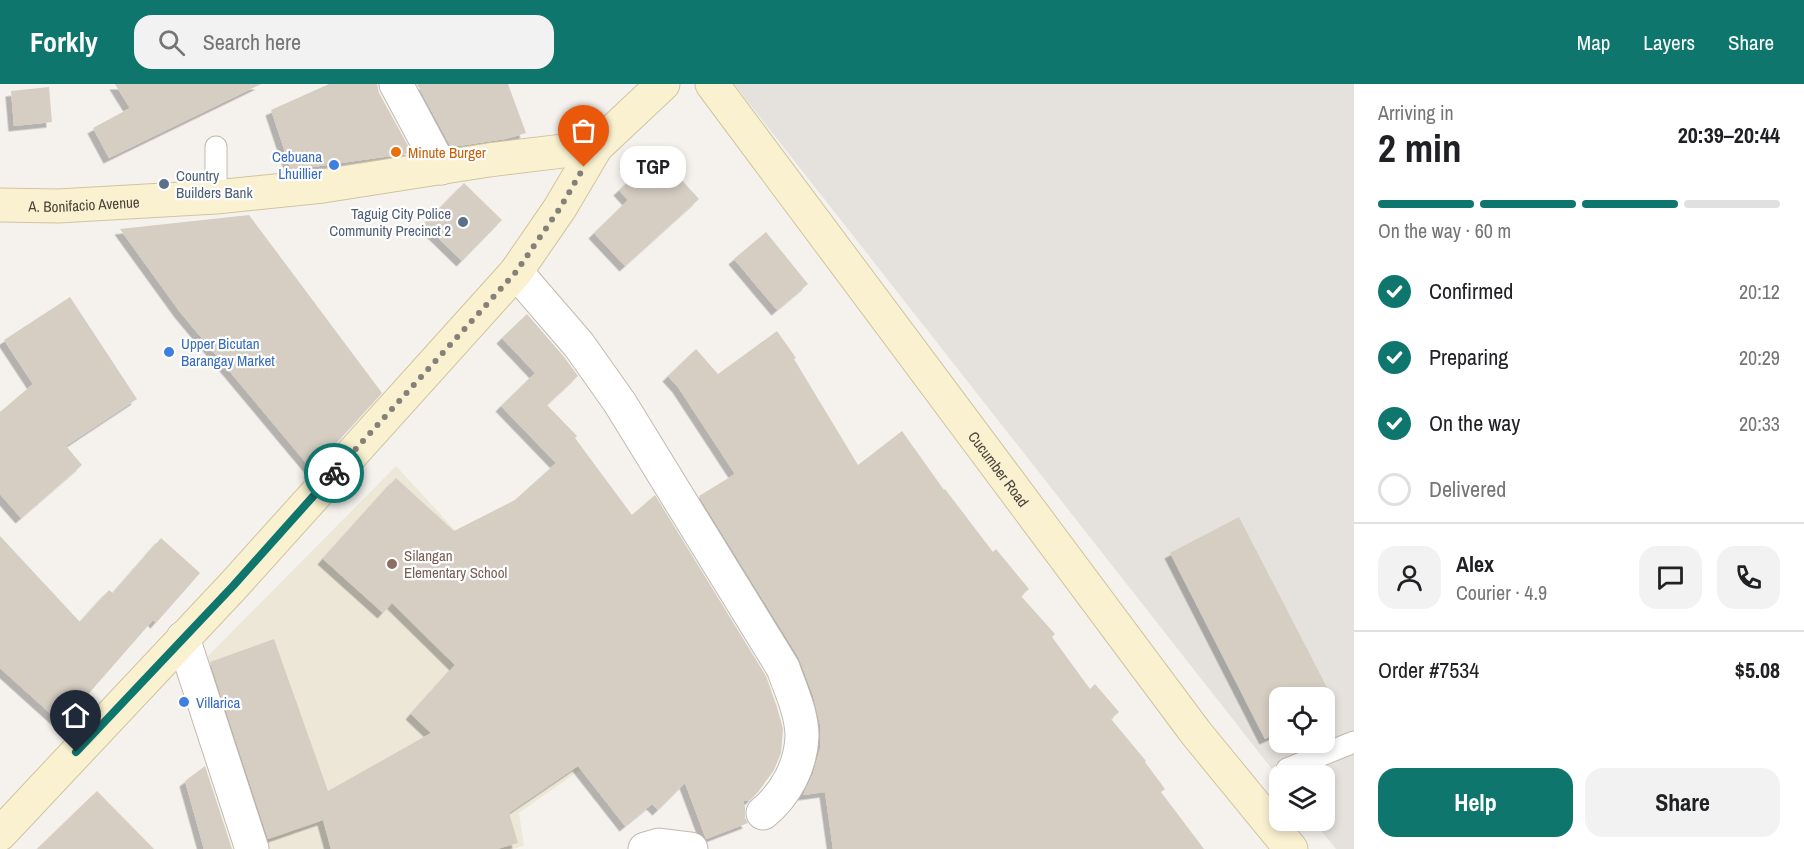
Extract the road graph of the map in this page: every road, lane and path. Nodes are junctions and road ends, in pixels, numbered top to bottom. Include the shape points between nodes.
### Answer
1 (396, 84) edge
2 (663, 84) edge
3 (712, 84) edge
4 (216, 147) dead end
5 (596, 147) junction
6 (441, 168) junction
7 (216, 197) junction
8 (0, 205) edge
9 (516, 272) junction
10 (183, 638) junction
11 (1354, 742) edge
12 (1297, 765) edge
13 (763, 813) dead end
14 (0, 834) edge
15 (252, 849) edge
16 (645, 849) edge
17 (691, 849) edge
18 (1291, 849) edge

1 - 6 street
2 - 5 street
3 - 18 street, Cucumber Road via 1196,733
4 - 7 lane
5 - 6 street, A. Bonifacio Avenue
5 - 9 street
6 - 7 street, A. Bonifacio Avenue
7 - 8 street, A. Bonifacio Avenue via 58,206
9 - 10 street
9 - 13 street via 579,345 620,403 783,668 802,735 797,768 776,802
10 - 14 street
10 - 15 street
11 - 12 lane
16 - 17 street via 659,845

